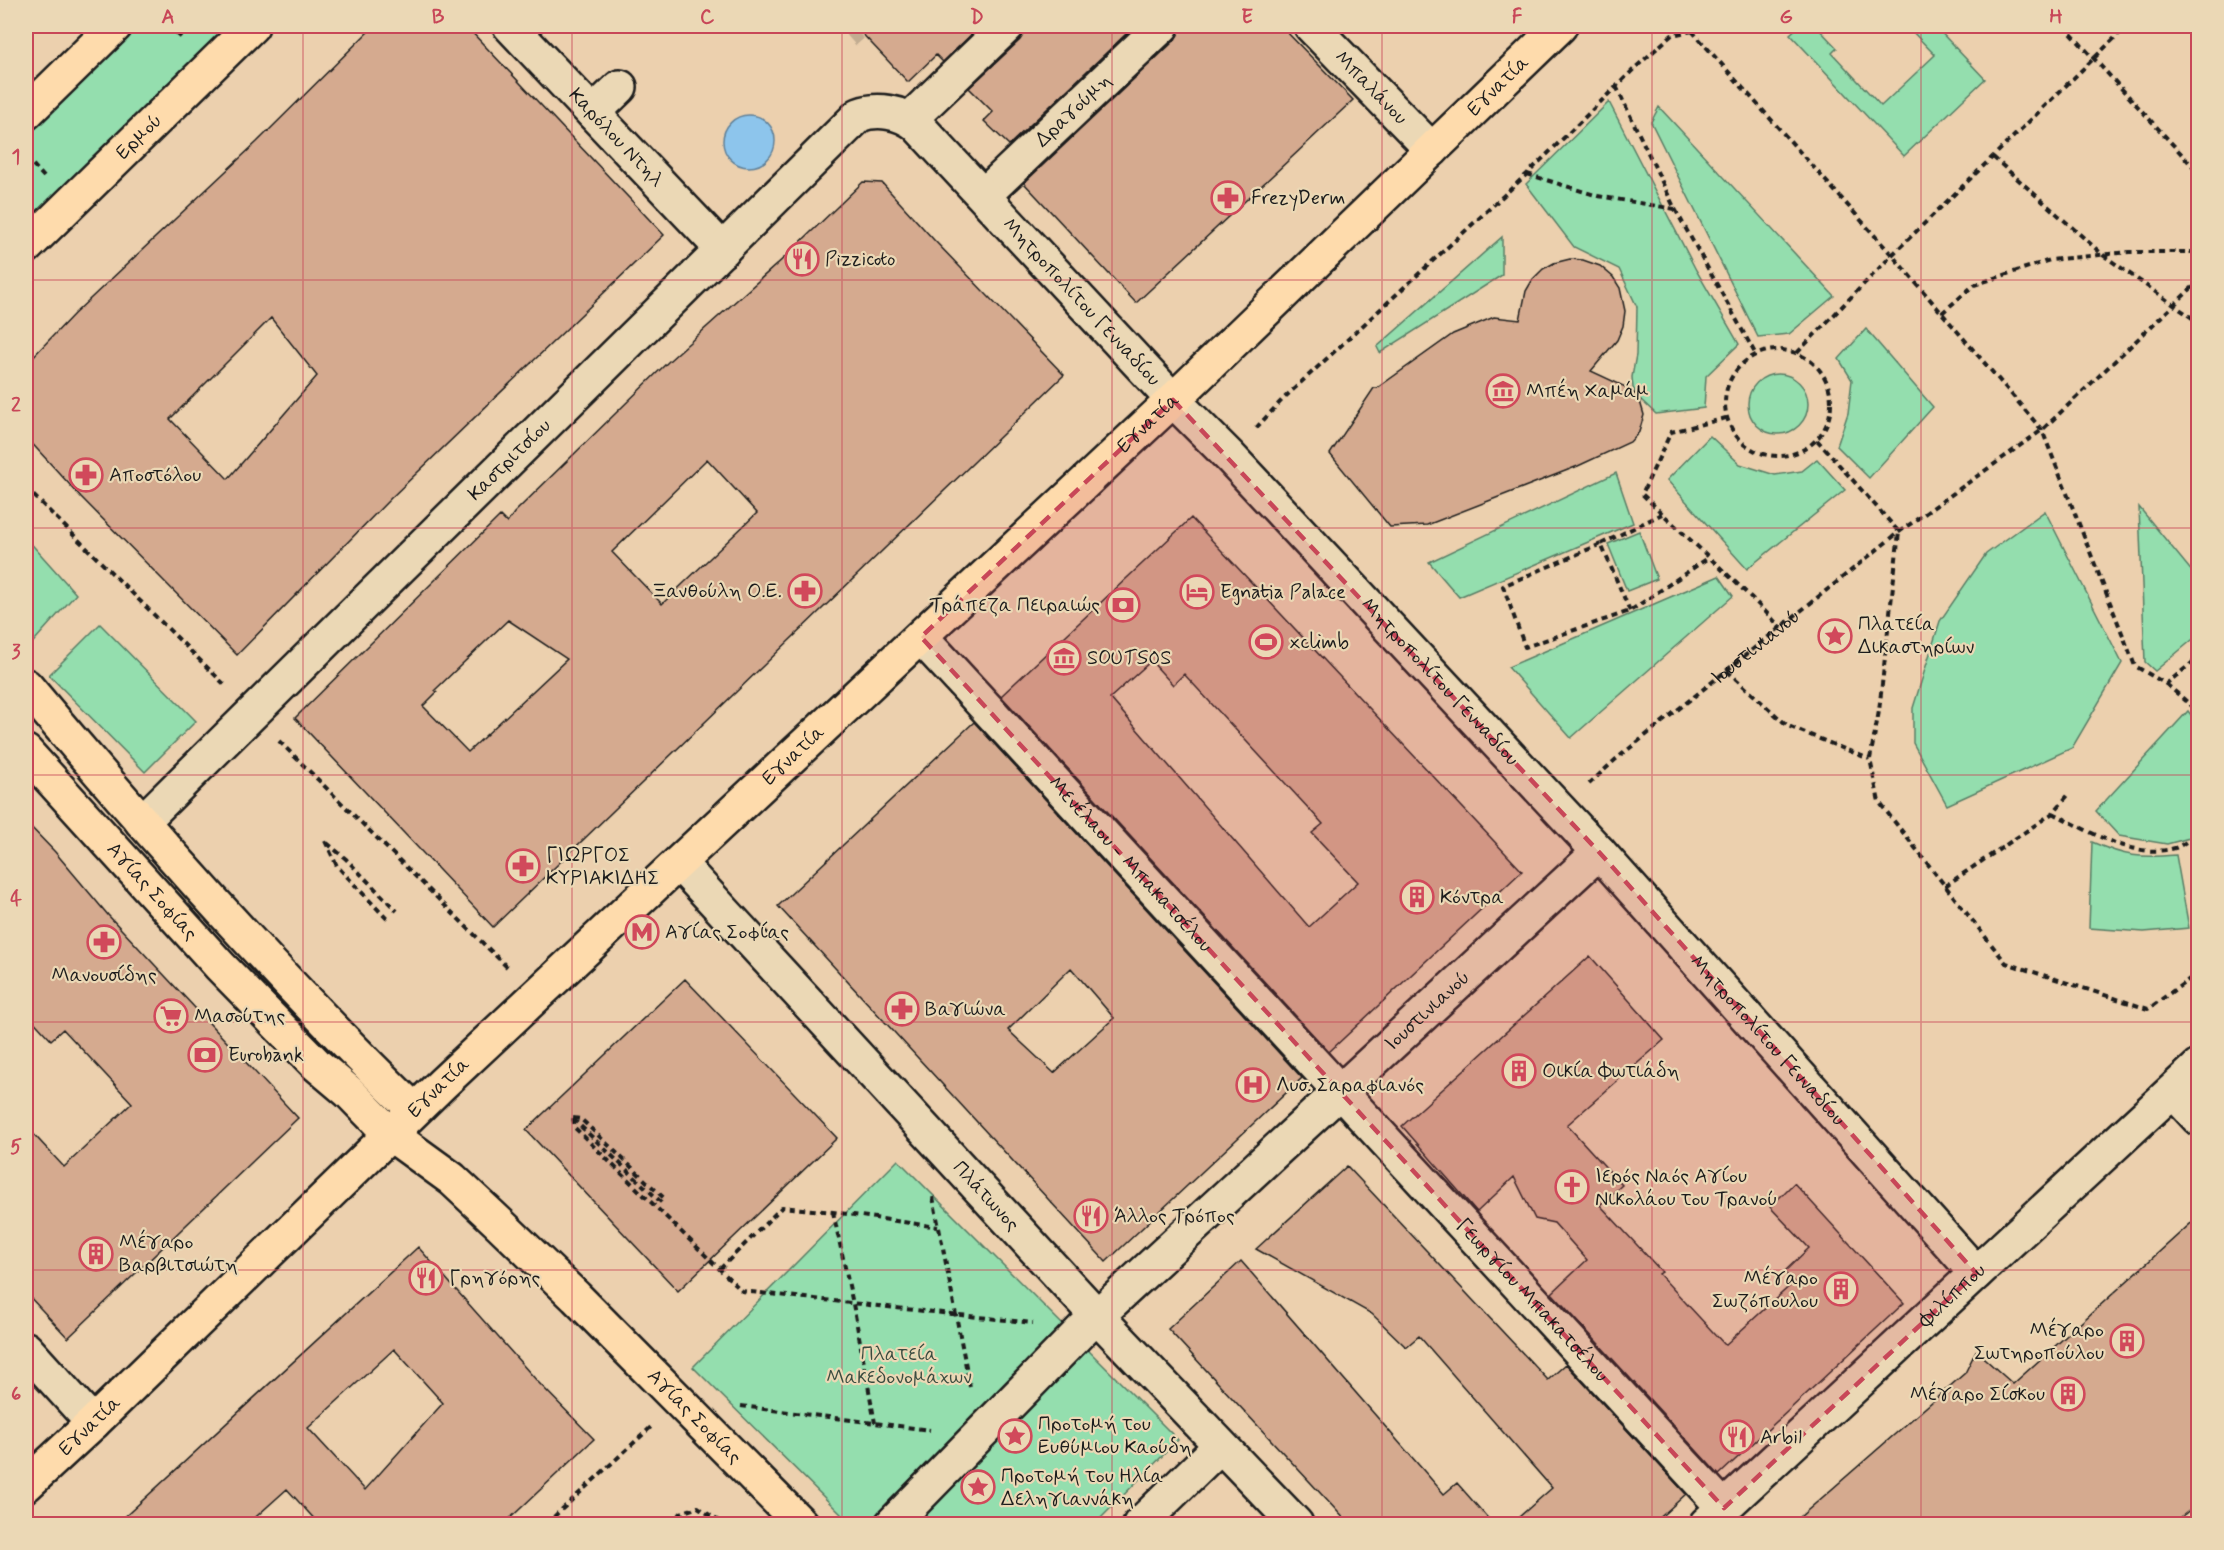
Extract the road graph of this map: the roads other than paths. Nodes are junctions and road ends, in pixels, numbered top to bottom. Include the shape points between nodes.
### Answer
1 (115, 26) edge
2 (252, 26) edge
3 (1007, 26) edge
4 (1311, 26) edge
5 (1560, 26) edge
6 (1158, 27) edge
7 (521, 29) edge
8 (620, 87) dead end
9 (26, 113) edge
10 (593, 113) junction
11 (898, 115) junction
12 (1432, 150) junction
13 (984, 195) junction
14 (26, 247) edge
15 (723, 250) junction
16 (1173, 400) junction
17 (921, 637) junction
18 (26, 686) edge
19 (26, 752) edge
20 (142, 822) junction
21 (1599, 852) junction
22 (679, 863) junction
23 (2199, 1068) edge
24 (1340, 1091) junction
25 (2173, 1091) junction
26 (414, 1110) junction
27 (2199, 1118) edge
28 (390, 1134) junction
29 (1976, 1273) junction
30 (1090, 1323) junction
31 (26, 1349) edge
32 (93, 1423) junction
33 (1220, 1446) junction
34 (26, 1485) edge
35 (1715, 1516) edge
36 (801, 1524) edge
37 (892, 1524) edge
38 (1140, 1524) edge
39 (1296, 1524) edge

1 - 9 main road
2 - 14 main road, Ερμού
3 - 11 street
4 - 12 street, Μπαλάνου
5 - 12 main road, Εγνατία
6 - 13 street, Δραγούμη
7 - 10 street, Καρόλου Ντηλ
8 - 10 street
10 - 15 street, Καρόλου Ντηλ
11 - 13 street, Μητροπολίτου Γενναδίου
11 - 15 street, Καστριτσίου via 873,112 859,116
12 - 16 main road, Εγνατία
13 - 16 street, Μητροπολίτου Γενναδίου
15 - 20 street, Καστριτσίου
16 - 17 main road, Εγνατία
16 - 21 street, Μητροπολίτου Γενναδίου
17 - 22 main road, Εγνατία
17 - 24 street, Μενέλαου - Μπακατσέλου
18 - 20 main road, Αγίας Σοφίας
19 - 28 main road, Αγίας Σοφίας via 220,966
20 - 26 main road, Αγίας Σοφίας via 342,1041
21 - 24 street, Ιουστινιανού
21 - 29 street, Μητροπολίτου Γενναδίου
22 - 26 main road, Εγνατία
22 - 30 street, Πλάτωνος
23 - 25 street, Φιλίππου
24 - 30 street, Ιουστινιανού
24 - 35 street, Γεωργίου Μπακατσέλου
25 - 27 street
25 - 29 street, Φιλίππου
26 - 28 main road, Εγνατία
28 - 32 main road, Εγνατία
28 - 36 main road, Αγίας Σοφίας via 452,1179 568,1289
29 - 35 street, Φιλίππου
30 - 33 street, Πλάτωνος
30 - 37 street, Ιουστινιανού
31 - 32 street
32 - 34 main road, Εγνατία
33 - 38 street
33 - 39 street, Πλάτωνος

